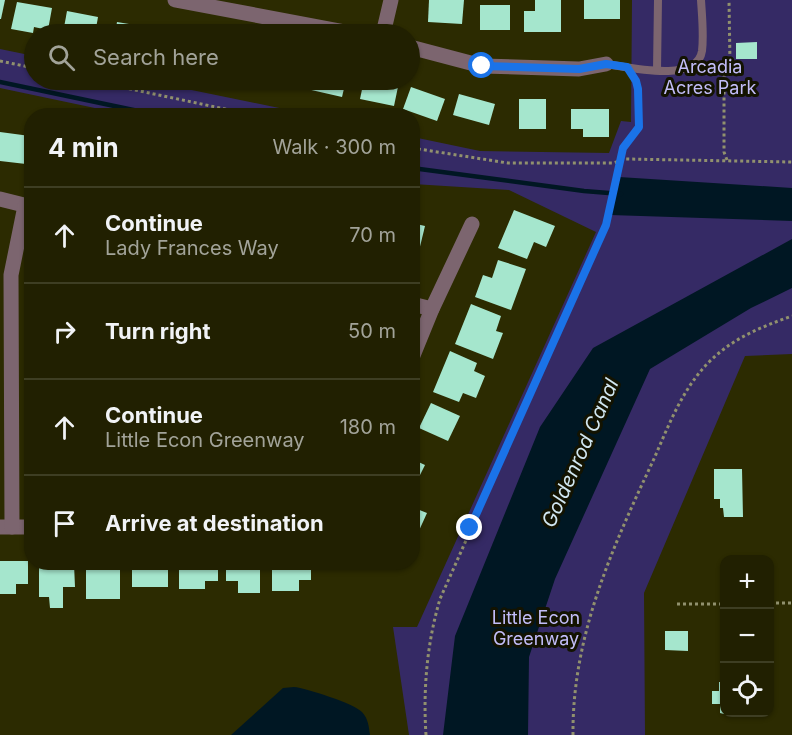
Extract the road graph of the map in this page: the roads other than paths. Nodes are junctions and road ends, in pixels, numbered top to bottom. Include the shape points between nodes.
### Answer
1 (175, 0) edge
2 (392, 0) edge
3 (658, 0) edge
4 (701, 0) edge
5 (303, 24) edge
6 (386, 24) edge
7 (420, 50) edge
8 (606, 64) joint
9 (657, 70) junction
10 (0, 199) edge
11 (24, 205) edge
12 (24, 221) edge
13 (472, 224) dead end
14 (420, 306) edge
15 (432, 309) junction
16 (420, 338) edge
17 (6, 527) edge
18 (24, 527) edge

1 - 5 street
2 - 6 street
3 - 9 lane
4 - 9 lane via 702,53 696,63 683,70
7 - 8 street via 482,66 579,69
8 - 9 lane
10 - 11 street
12 - 17 street via 10,274
13 - 15 street
14 - 15 street
15 - 16 street
17 - 18 street

